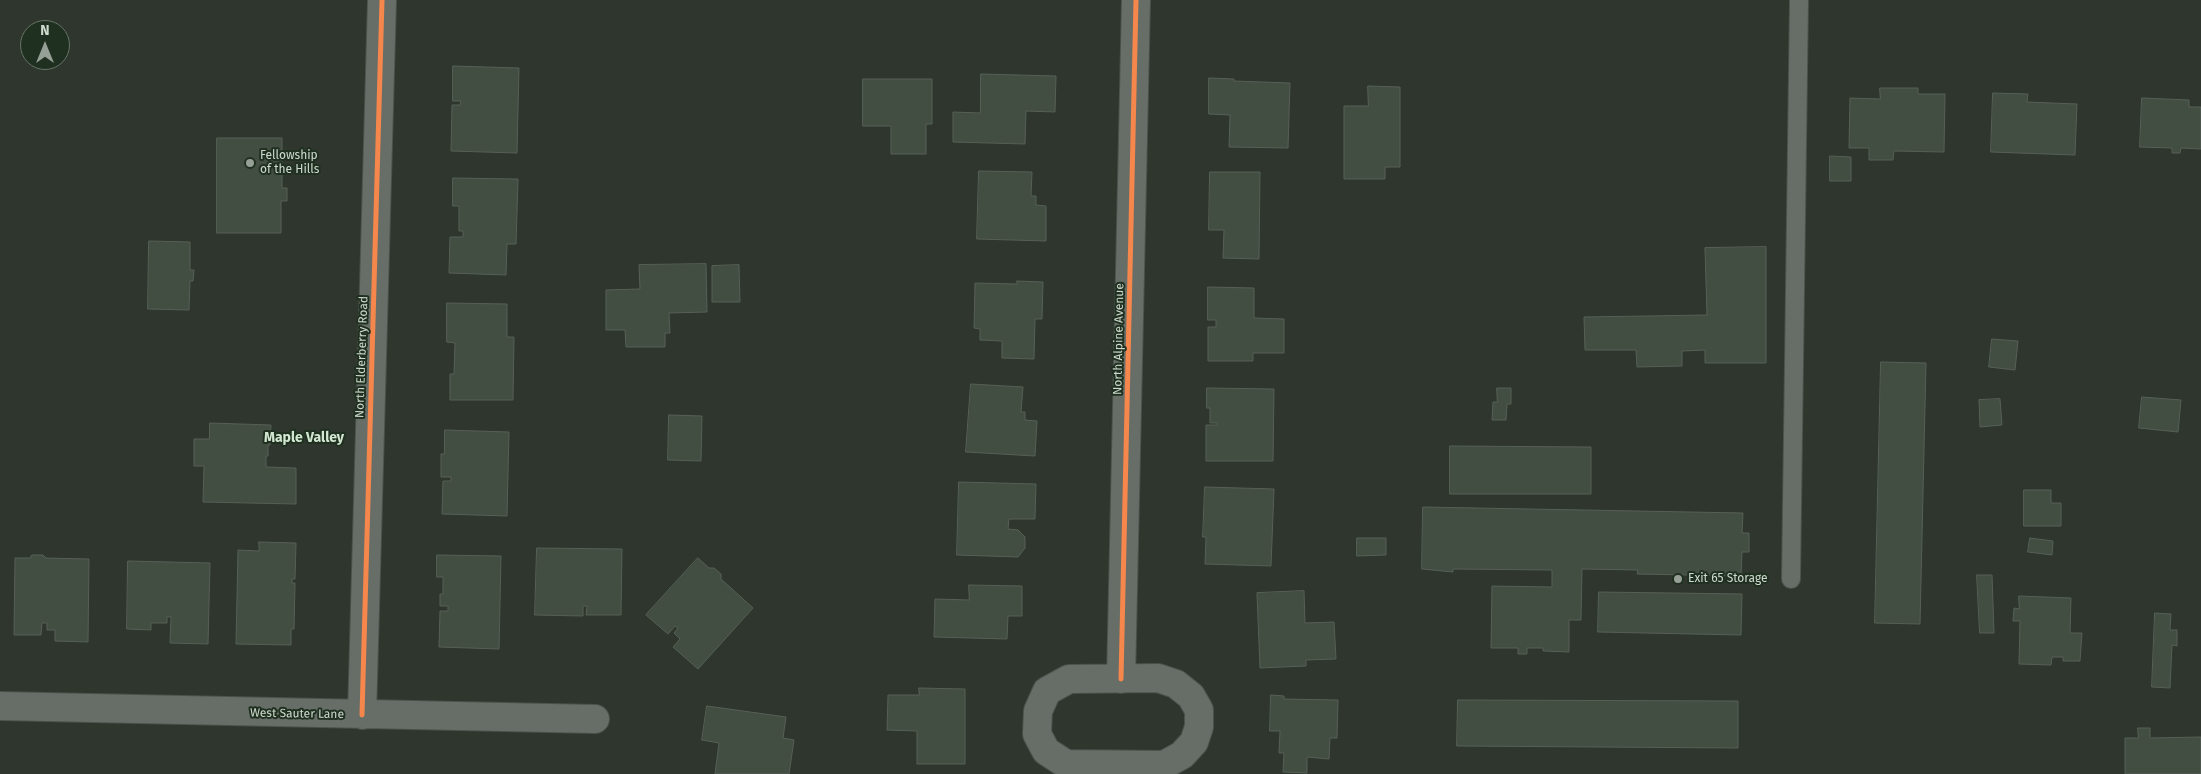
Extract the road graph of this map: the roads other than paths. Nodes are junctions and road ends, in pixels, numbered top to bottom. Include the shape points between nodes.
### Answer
1 (382, 0) edge
2 (1136, 0) edge
3 (1799, 0) edge
4 (1791, 579) dead end
5 (1121, 679) junction
6 (0, 706) edge
7 (362, 715) junction
8 (594, 720) dead end

1 - 7 street, North Elderberry Road
2 - 5 street, North Alpine Avenue
3 - 4 lane
5 - 5 street via 1069,679 1047,692 1038,711 1038,734 1046,751 1066,764 1164,765 1182,755 1194,742 1199,727 1199,710 1190,696 1176,684 1158,678
6 - 7 street, West Sauter Lane
7 - 8 street, West Sauter Lane

